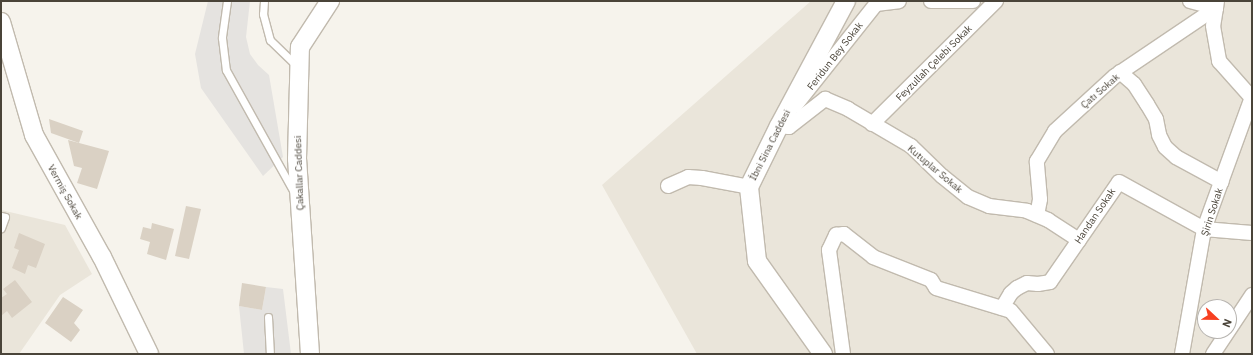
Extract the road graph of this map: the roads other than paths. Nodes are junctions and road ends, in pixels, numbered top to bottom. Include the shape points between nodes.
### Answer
1 (227, 1) edge
2 (264, 1) edge
3 (330, 1) edge
4 (846, 1) edge
5 (899, 1) edge
6 (931, 1) edge
7 (973, 1) edge
8 (996, 1) edge
9 (1190, 1) edge
10 (1216, 4) edge
11 (1, 22) edge
12 (299, 68) junction
13 (1120, 72) junction
14 (1252, 98) edge
15 (872, 124) junction
16 (779, 126) junction
17 (1222, 182) junction
18 (668, 186) dead end
19 (749, 187) junction
20 (299, 201) junction
21 (1037, 215) junction
22 (1, 216) edge
23 (1, 228) edge
24 (1204, 229) junction
25 (1252, 233) edge
26 (1079, 240) junction
27 (1252, 295) edge
28 (1002, 308) junction
29 (268, 317) dead end
30 (149, 354) edge
31 (270, 354) edge
32 (310, 354) edge
33 (823, 354) edge
34 (843, 354) edge
35 (1047, 354) edge
36 (1182, 354) edge
37 (1213, 354) edge

1 - 20 lane via 222,38 226,70
2 - 12 lane via 263,14 270,40
3 - 12 street, Çakallar Caddesi via 300,47
4 - 16 street, İbni Sina Caddesi
5 - 16 street, Feridun Bey Sokak via 876,4
6 - 7 street
8 - 15 street, Feyzullah Çelebi Sokak
9 - 10 street
10 - 13 street, Çatı Sokak
10 - 14 street via 1213,26 1219,61
11 - 30 street, Vermiş Sokak via 34,135 102,257
12 - 20 street, Çakallar Caddesi
13 - 17 street via 1134,84 1156,119 1159,135 1165,147 1176,157
13 - 21 street, Çatı Sokak via 1055,131 1038,161 1040,199
14 - 17 street, Şirin Sokak
15 - 16 street, Kutuplar Sokak via 825,99 789,127
15 - 21 street, Kutuplar Sokak via 911,146 968,197 989,206
16 - 19 street, İbni Sina Caddesi
17 - 24 street, Şirin Sokak
18 - 19 street via 688,177
19 - 33 street, İbni Sina Caddesi via 757,261
20 - 32 street, Çakallar Caddesi
21 - 26 street, Kutuplar Sokak
22 - 23 lane via 5,217
24 - 25 street
24 - 26 street, Handan Sokak via 1119,182
24 - 36 street, Şirin Sokak
26 - 28 street, Handan Sokak via 1050,282 1027,283 1017,288
27 - 37 street
28 - 34 street via 936,288 931,280 873,257 844,234 836,235 830,250
28 - 35 street via 1011,310
29 - 31 lane

